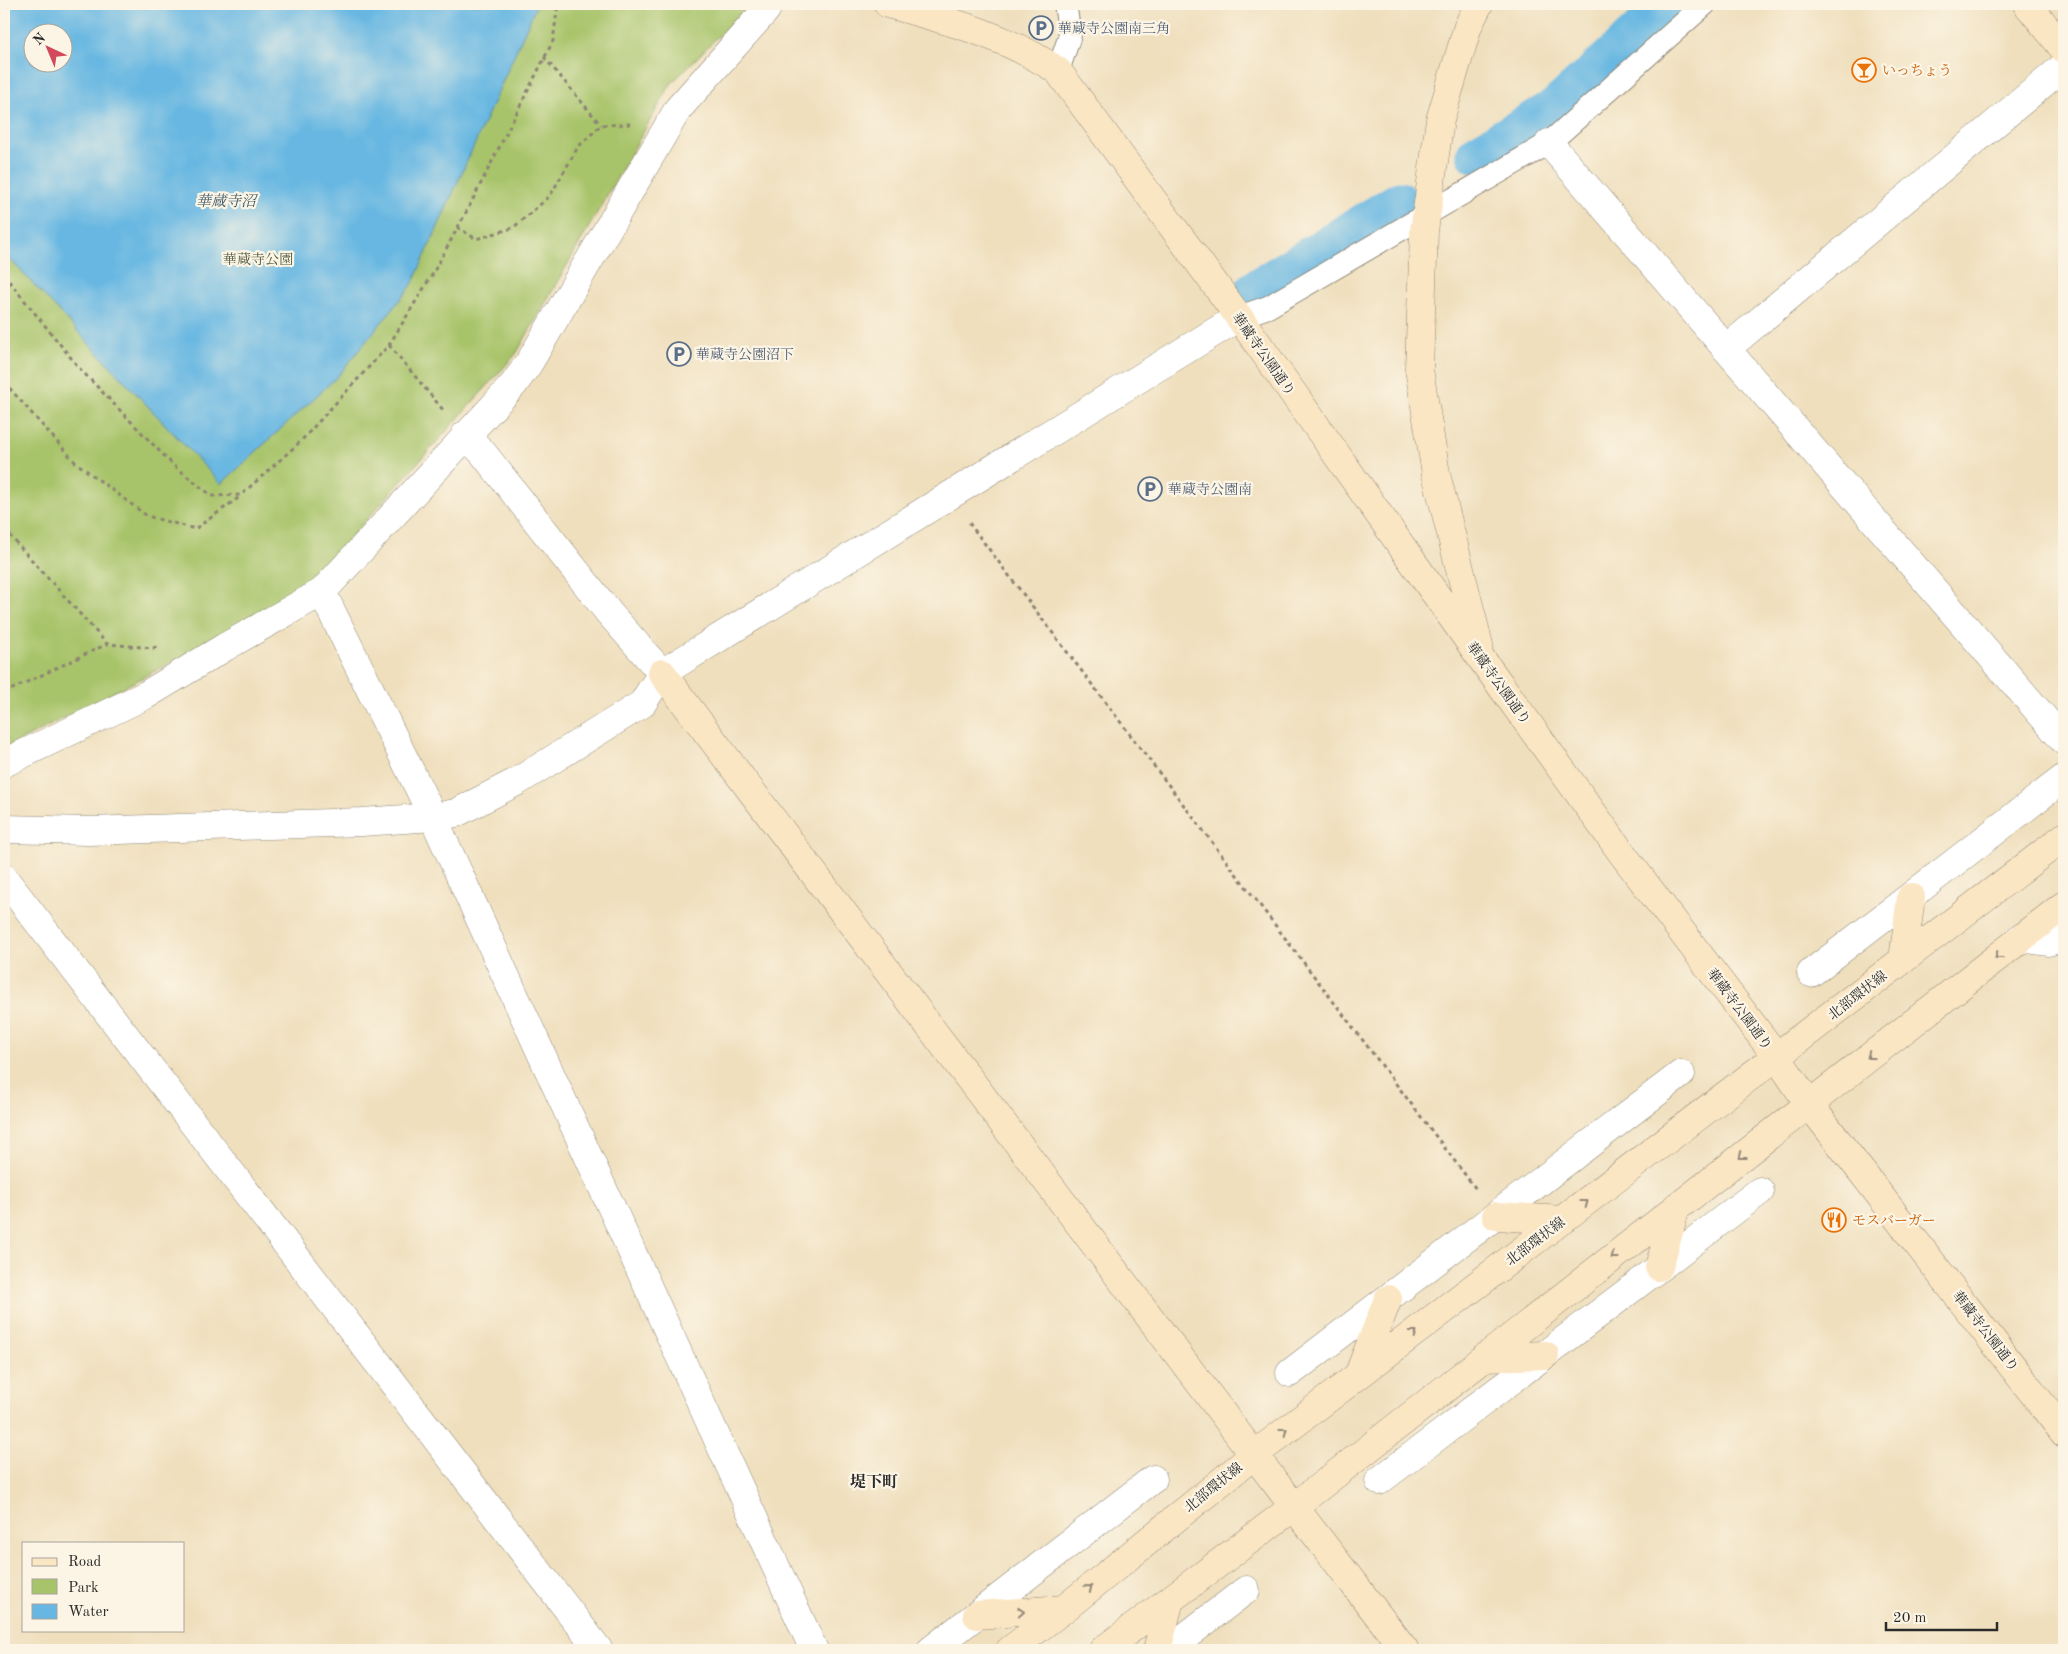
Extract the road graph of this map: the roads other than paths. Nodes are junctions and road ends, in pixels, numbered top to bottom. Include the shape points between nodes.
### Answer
1 (769, 4) edge
2 (888, 4) edge
3 (1065, 4) edge
4 (1479, 4) edge
5 (1705, 4) edge
6 (2027, 4) edge
7 (2064, 49) edge
8 (2064, 66) edge
9 (1058, 71) junction
10 (1549, 143) junction
11 (1427, 213) junction
12 (1239, 317) junction
13 (1726, 349) junction
14 (457, 425) junction
15 (322, 592) junction
16 (1483, 661) junction
17 (662, 673) junction
18 (2064, 741) edge
19 (4, 763) edge
20 (2064, 778) edge
21 (433, 816) junction
22 (4, 829) edge
23 (2064, 837) edge
24 (4, 878) edge
25 (1911, 897) junction
26 (2064, 905) edge
27 (2020, 938) junction
28 (2064, 938) edge
29 (1903, 960) junction
30 (1811, 973) dead end
31 (1777, 1057) junction
32 (1681, 1074) dead end
33 (1810, 1104) junction
34 (1760, 1191) dead end
35 (1676, 1207) junction
36 (1496, 1216) junction
37 (1563, 1220) junction
38 (1659, 1267) junction
39 (1388, 1299) junction
40 (1545, 1355) junction
41 (1485, 1357) junction
42 (1290, 1373) dead end
43 (1358, 1376) junction
44 (2064, 1432) edge
45 (1254, 1454) junction
46 (1153, 1479) dead end
47 (1379, 1481) dead end
48 (1295, 1506) junction
49 (1246, 1590) dead end
50 (1170, 1600) junction
51 (1064, 1609) junction
52 (977, 1615) junction
53 (599, 1650) edge
54 (814, 1650) edge
55 (931, 1650) edge
56 (1010, 1650) edge
57 (1103, 1650) edge
58 (1157, 1650) edge
59 (1168, 1650) edge
60 (1405, 1650) edge

1 - 14 street via 678,108 514,384
2 - 9 street, 華蔵寺公園通り via 975,29 1037,57
3 - 9 lane via 1070,35
4 - 11 street via 1468,26 1440,120
5 - 10 lane
6 - 7 street
8 - 13 street
9 - 12 street, 華蔵寺公園通り
10 - 11 lane
10 - 13 street
11 - 12 lane via 1268,307
11 - 16 street via 1419,369 1436,474
12 - 16 street, 華蔵寺公園通り
12 - 17 street
13 - 18 street
14 - 15 street via 360,552
14 - 17 street via 483,453 609,613
15 - 19 street via 146,695
15 - 21 street
16 - 31 street, 華蔵寺公園通り via 1624,856
17 - 21 street via 642,704 518,781 456,813
17 - 45 street
20 - 25 street
21 - 22 street via 362,822 99,831
21 - 54 street
23 - 29 street, 北部環状線
24 - 53 street
25 - 29 street
25 - 30 street
26 - 27 street
27 - 28 street via 2048,942
27 -> 33 street
29 - 31 street, 北部環状線
31 - 33 street, 華蔵寺公園通り
37 -> 31 street, 北部環状線
32 - 36 street
33 -> 35 street
33 - 44 street, 華蔵寺公園通り
34 - 38 street
35 - 38 street
35 -> 41 street
36 - 37 street
36 - 39 street
43 -> 37 street, 北部環状線
38 - 40 street
39 - 42 street
39 - 43 street
40 - 41 street
40 - 47 street
41 - 48 street
45 -> 43 street, 北部環状線
45 - 48 street
51 -> 45 street, 北部環状線
46 - 52 street
48 - 50 street
48 - 60 street
49 - 59 street
50 - 57 street
50 - 58 street
52 -> 51 street
51 - 56 street, 北部環状線
52 - 55 street

